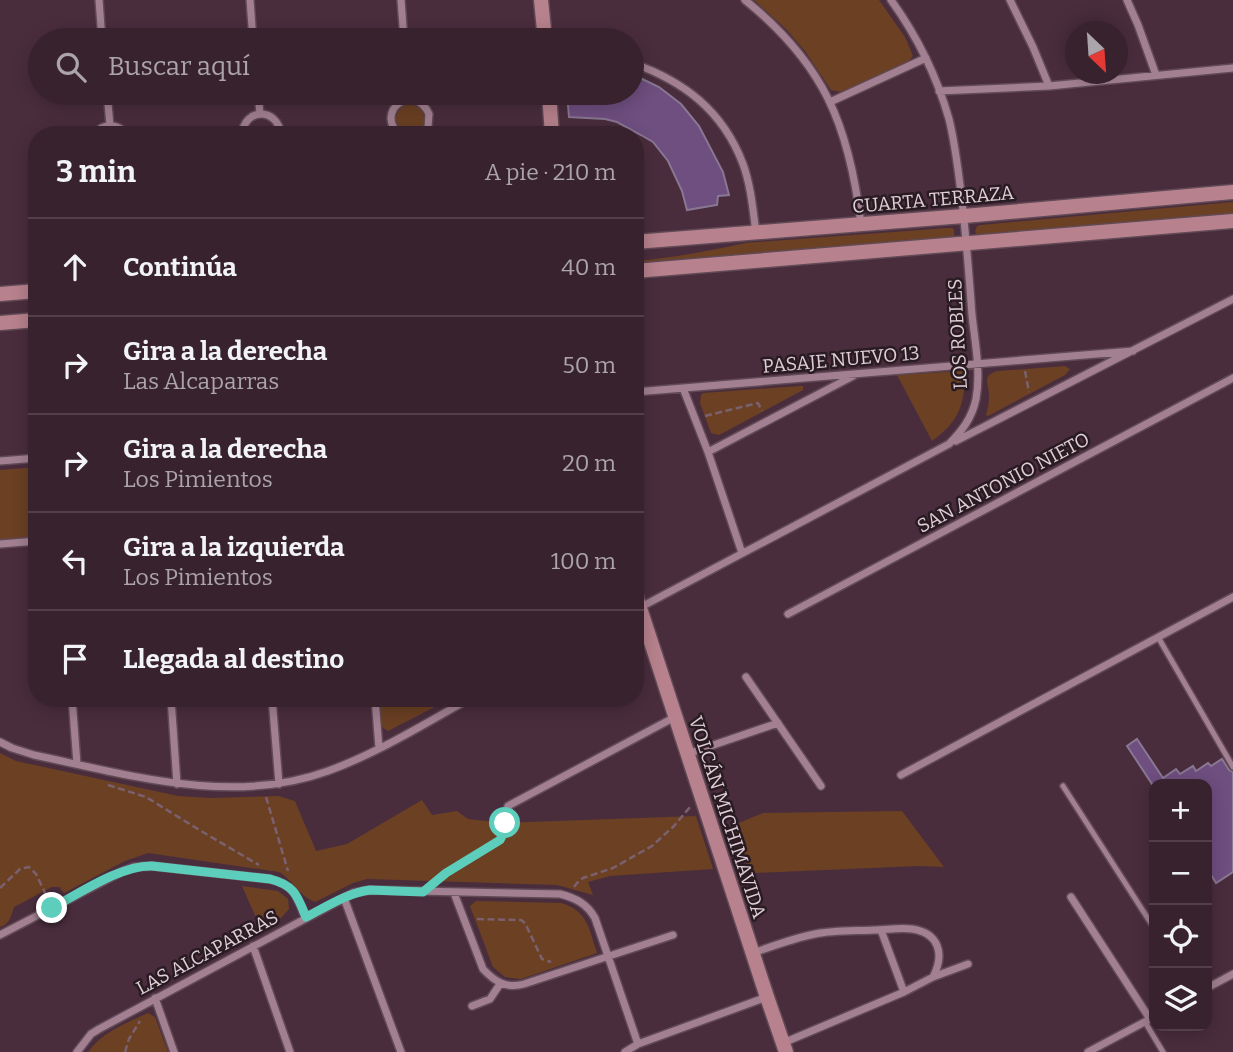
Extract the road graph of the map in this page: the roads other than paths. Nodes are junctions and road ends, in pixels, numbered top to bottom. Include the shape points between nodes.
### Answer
1 (99, 0) edge
2 (250, 0) edge
3 (401, 0) edge
4 (541, 0) edge
5 (745, 0) edge
6 (891, 0) edge
7 (1010, 0) edge
8 (1127, 0) edge
9 (101, 28) edge
10 (252, 28) edge
11 (403, 28) edge
12 (544, 28) edge
13 (926, 58) junction
14 (644, 68) edge
15 (1233, 68) edge
16 (1156, 75) junction
17 (1049, 86) junction
18 (939, 92) junction
19 (830, 102) junction
20 (108, 105) edge
21 (259, 105) edge
22 (397, 105) edge
23 (423, 105) edge
24 (550, 105) edge
25 (260, 114) junction
26 (110, 125) junction
27 (106, 126) edge
28 (114, 126) edge
29 (244, 126) edge
30 (278, 126) edge
31 (392, 126) edge
32 (428, 126) edge
33 (551, 126) edge
34 (1233, 192) edge
35 (964, 216) junction
36 (1233, 221) edge
37 (861, 224) junction
38 (756, 233) junction
39 (644, 241) edge
40 (967, 245) junction
41 (644, 270) edge
42 (28, 293) edge
43 (0, 295) edge
44 (1233, 299) edge
45 (28, 321) edge
46 (0, 323) edge
47 (1133, 351) junction
48 (976, 364) junction
49 (859, 374) junction
50 (1233, 377) edge
51 (683, 388) junction
52 (644, 390) edge
53 (949, 444) junction
54 (708, 452) junction
55 (28, 459) edge
56 (0, 461) edge
57 (28, 542) edge
58 (0, 544) edge
59 (742, 553) junction
60 (1233, 597) edge
61 (644, 605) edge
62 (788, 614) dead end
63 (644, 626) edge
64 (1158, 637) junction
65 (746, 677) dead end
66 (73, 707) edge
67 (172, 707) edge
68 (273, 707) edge
69 (376, 707) edge
70 (454, 707) edge
71 (675, 716) junction
72 (778, 723) junction
73 (0, 741) edge
74 (379, 748) junction
75 (687, 754) junction
76 (77, 764) junction
77 (1233, 767) edge
78 (901, 775) dead end
79 (177, 784) junction
80 (279, 784) junction
81 (821, 786) dead end
82 (1063, 786) dead end
83 (508, 806) road end
84 (454, 893) junction
85 (1071, 897) dead end
86 (344, 898) junction
87 (306, 917) junction
88 (1149, 920) edge
89 (881, 930) junction
90 (0, 935) edge
91 (673, 935) dead end
92 (253, 946) junction
93 (753, 953) junction
94 (609, 957) junction
95 (968, 964) dead end
96 (1233, 974) edge
97 (933, 977) junction
98 (500, 984) junction
99 (1212, 985) edge
100 (904, 992) junction
101 (767, 997) junction
102 (155, 998) junction
103 (472, 1006) dead end
104 (1149, 1017) edge
105 (1149, 1020) edge
106 (1155, 1031) edge
107 (638, 1044) junction
108 (785, 1047) edge
109 (1091, 1051) edge
110 (77, 1052) edge
111 (174, 1052) edge
112 (290, 1052) edge
113 (401, 1052) edge
114 (625, 1052) edge
115 (1163, 1052) edge

1 - 9 street
2 - 10 street
3 - 11 street
4 - 12 main road
5 - 19 street via 787,38
6 - 13 street, LOS ROBLES
7 - 17 street
8 - 16 street
13 - 18 street, LOS ROBLES
13 - 19 street
14 - 38 street via 689,90 730,138 751,193
15 - 16 street
16 - 17 street
17 - 18 street
18 - 35 street, LOS ROBLES via 957,157
19 - 37 street via 847,149
20 - 26 street
21 - 25 street
22 - 31 street via 391,114
23 - 32 street
24 - 33 main road
25 - 29 street
25 - 30 street via 273,117
26 - 27 street
26 - 28 street
34 - 35 main road, CUARTA TERRAZA
35 - 37 main road, CUARTA TERRAZA
35 - 40 street, LOS ROBLES
36 - 40 main road
37 - 38 main road, CUARTA TERRAZA
38 - 39 main road, CUARTA TERRAZA
40 - 41 main road
40 - 48 street, LOS ROBLES
42 - 43 main road
44 - 47 street
45 - 46 main road
47 - 48 street, PASAJE NUEVO 13
47 - 53 street
48 - 49 street, PASAJE NUEVO 13
48 - 53 street, LOS ROBLES via 972,413
49 - 51 street, PASAJE NUEVO 13
49 - 54 street
50 - 62 street, SAN ANTONIO NIETO
51 - 52 street, PASAJE NUEVO 13
51 - 54 street
53 - 59 street, LOS ROBLES
54 - 59 street
55 - 56 street
57 - 58 street
59 - 61 street, LOS ROBLES
60 - 64 street
63 - 71 main road, VOLCÁN MICHIMAVIDA
64 - 77 lane
64 - 78 street
65 - 72 street
66 - 76 street
67 - 79 street
68 - 80 street
69 - 74 street
70 - 74 street
71 - 75 main road, VOLCÁN MICHIMAVIDA
71 - 83 street
72 - 75 street
72 - 81 street
73 - 76 street
74 - 80 street via 327,772
75 - 93 main road, VOLCÁN MICHIMAVIDA
76 - 79 street
79 - 80 street
82 - 88 lane
84 - 86 street, LAS ALCAPARRAS via 370,890
84 - 94 street, LAS ALCAPARRAS via 570,897 591,911
84 - 98 street via 483,970
85 - 104 street
86 - 87 street, LAS ALCAPARRAS
86 - 113 street
87 - 90 street via 294,891 281,882 143,866 121,872
87 - 92 street, LAS ALCAPARRAS
89 - 93 street via 815,934
89 - 97 street via 911,929 934,939 939,958
89 - 100 street
91 - 94 street
92 - 102 street, LAS ALCAPARRAS
92 - 112 street
93 - 101 main road, VOLCÁN MICHIMAVIDA
94 - 98 street via 518,986
94 - 107 street
95 - 97 street
96 - 99 street
97 - 100 street
98 - 103 street via 490,999
100 - 108 street
101 - 107 street
101 - 108 main road, VOLCÁN MICHIMAVIDA
102 - 110 street, LAS ALCAPARRAS via 91,1034
102 - 111 street
105 - 109 street
106 - 115 lane
107 - 114 street

